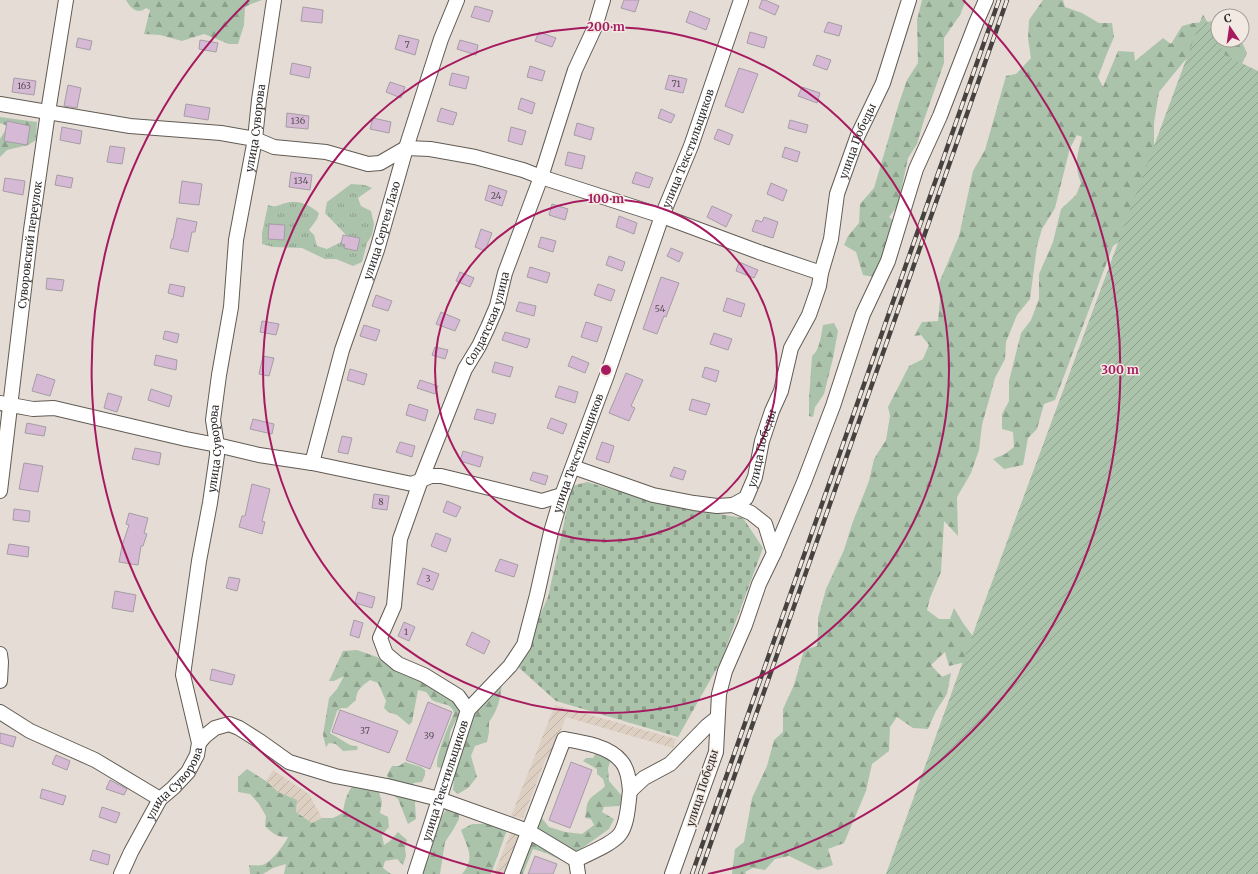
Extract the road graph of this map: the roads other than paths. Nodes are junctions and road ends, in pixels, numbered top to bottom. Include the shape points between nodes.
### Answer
1 (66, 0) edge
2 (274, 0) edge
3 (457, 0) edge
4 (603, 0) edge
5 (742, 0) edge
6 (909, 0) edge
7 (986, 0) edge
8 (0, 104) edge
9 (48, 112) junction
10 (255, 139) junction
11 (406, 148) junction
12 (541, 177) junction
13 (662, 216) junction
14 (821, 273) junction
15 (6, 404) edge
16 (217, 444) junction
17 (312, 463) junction
18 (573, 467) junction
19 (421, 480) junction
20 (0, 491) edge
21 (562, 495) junction
22 (733, 505) junction
23 (774, 552) junction
24 (0, 654) edge
25 (0, 681) edge
26 (468, 710) junction
27 (0, 712) edge
28 (717, 718) junction
29 (199, 743) junction
30 (630, 791) junction
31 (160, 799) junction
32 (439, 799) junction
33 (528, 831) junction
34 (576, 860) junction
35 (121, 874) edge
36 (415, 874) edge
37 (512, 874) edge
38 (578, 874) edge
39 (672, 874) edge

1 - 9 street, Суворовский переулок
2 - 10 street, улица Суворова
3 - 11 street, улица Сергея Лазо via 441,39
4 - 12 street, Солдатская улица via 595,27 575,70
5 - 13 street, улица Текстильщиков via 691,146
6 - 14 street, улица Победы via 883,83 858,135 837,194 831,239
7 - 23 street, улица Победы via 916,169 888,261 863,314 825,427
8 - 9 street
9 - 10 street via 130,126 222,133
9 - 15 street, Суворовский переулок
10 - 11 street via 274,147 326,152 368,164 380,163
10 - 16 street, улица Суворова via 236,240 231,307 219,375 214,420
11 - 12 street via 430,149 475,157
11 - 17 street, улица Сергея Лазо via 377,250 342,350
12 - 13 street
12 - 19 street, Солдатская улица via 505,273 497,306 479,346 465,369
13 - 14 street
13 - 18 street, улица Текстильщиков
14 - 22 street, улица Победы via 809,315 791,348 781,391 762,441 755,477 746,498
15 - 16 street via 33,410 54,408
15 - 20 street, Суворовский переулок
16 - 17 street via 260,455
16 - 29 street, улица Суворова via 212,495 199,561 183,675
17 - 19 street via 412,484
18 - 21 street, улица Текстильщиков
18 - 22 street via 653,495 717,506
19 - 21 street via 441,476 542,501
19 - 26 street, Солдатская улица via 400,539 394,606 380,638 386,654 398,664 424,675 458,696
21 - 26 street, улица Текстильщиков via 524,645 510,666
22 - 23 street via 751,513 765,524
23 - 28 street, улица Победы via 725,671 719,694
24 - 25 street
26 - 32 street, улица Текстильщиков
27 - 31 street via 30,731 94,760
28 - 30 street via 670,764 644,778
28 - 39 street, улица Победы via 716,752
29 - 31 street, улица Суворова via 197,755 188,772
29 - 32 street via 215,728 229,724 289,762 335,776
30 - 33 street via 628,776 622,762 613,753 585,742 564,739
30 - 34 street via 628,813 620,835
31 - 35 street, улица Суворова
32 - 33 street
32 - 36 street, улица Текстильщиков
33 - 34 street
33 - 37 street
34 - 38 street

